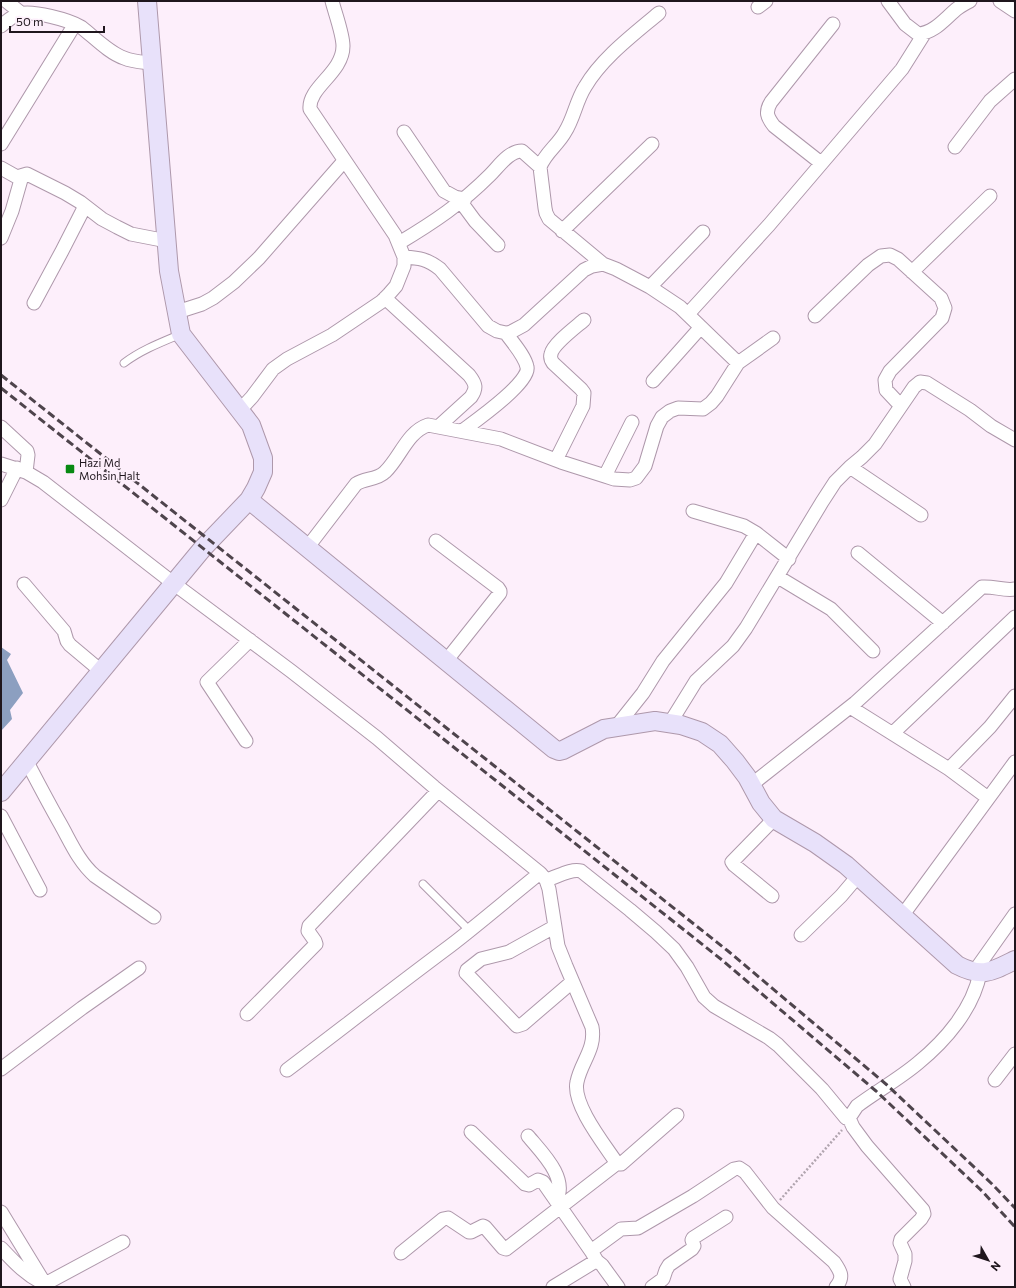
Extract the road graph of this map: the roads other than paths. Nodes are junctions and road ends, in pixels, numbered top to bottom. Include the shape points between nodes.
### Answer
1 (6, 1) edge
2 (147, 1) edge
3 (332, 1) edge
4 (888, 1) edge
5 (970, 1) edge
6 (1000, 1) edge
7 (1015, 11) edge
8 (21, 13) junction
9 (659, 13) dead end
10 (76, 24) junction
11 (833, 24) dead end
12 (1, 26) edge
13 (924, 34) junction
14 (152, 64) junction
15 (1015, 79) edge
16 (404, 132) dead end
17 (1, 144) edge
18 (652, 144) dead end
19 (955, 148) dead end
20 (344, 161) junction
21 (821, 163) junction
22 (540, 167) junction
23 (1, 168) edge
24 (22, 176) junction
25 (990, 196) dead end
26 (463, 201) junction
27 (85, 206) junction
28 (562, 231) junction
29 (703, 232) dead end
30 (1, 236) edge
31 (167, 241) junction
32 (398, 242) junction
33 (498, 245) dead end
34 (404, 257) junction
35 (603, 264) junction
36 (912, 272) junction
37 (650, 287) junction
38 (385, 298) junction
39 (34, 303) dead end
40 (177, 312) junction
41 (688, 314) junction
42 (815, 316) dead end
43 (584, 320) dead end
44 (701, 326) junction
45 (506, 333) junction
46 (181, 334) junction
47 (773, 338) dead end
48 (738, 363) junction
49 (124, 364) dead end
50 (653, 381) dead end
51 (900, 406) junction
52 (240, 410) junction
53 (632, 422) dead end
54 (1, 427) edge
55 (438, 427) junction
56 (462, 431) junction
57 (1015, 440) edge
58 (556, 460) junction
59 (1, 464) edge
60 (850, 466) junction
61 (21, 470) junction
62 (605, 476) junction
63 (1, 500) edge
64 (249, 500) junction
65 (693, 511) dead end
66 (921, 515) dead end
67 (756, 533) junction
68 (436, 541) dead end
69 (307, 548) junction
70 (858, 553) dead end
71 (789, 559) junction
72 (778, 577) junction
73 (173, 583) junction
74 (24, 584) dead end
75 (1015, 590) edge
76 (1015, 617) edge
77 (943, 623) junction
78 (250, 640) junction
79 (873, 651) dead end
80 (446, 661) junction
81 (101, 671) junction
82 (1015, 696) edge
83 (850, 707) junction
84 (670, 723) junction
85 (616, 727) junction
86 (893, 733) junction
87 (246, 741) dead end
88 (27, 762) junction
89 (1015, 762) edge
90 (949, 769) junction
91 (751, 785) junction
92 (438, 791) junction
93 (1, 792) edge
94 (988, 798) junction
95 (1, 816) edge
96 (774, 819) junction
97 (858, 876) junction
98 (543, 877) junction
99 (423, 884) dead end
100 (40, 890) dead end
101 (772, 896) dead end
102 (1015, 914) edge
103 (902, 916) junction
104 (154, 917) dead end
105 (554, 927) junction
106 (469, 930) junction
107 (801, 935) dead end
108 (1015, 960) edge
109 (139, 968) dead end
110 (977, 973) junction
111 (572, 982) junction
112 (247, 1014) dead end
113 (1015, 1054) edge
114 (1, 1069) edge
115 (287, 1070) dead end
116 (994, 1080) dead end
117 (677, 1115) dead end
118 (849, 1119) junction
119 (471, 1132) dead end
120 (528, 1136) dead end
121 (616, 1164) junction
122 (558, 1204) junction
123 (1, 1212) edge
124 (726, 1217) dead end
125 (123, 1242) dead end
126 (1, 1248) edge
127 (401, 1253) dead end
128 (594, 1256) junction
129 (46, 1285) edge
130 (553, 1287) edge
131 (618, 1287) edge
132 (652, 1287) edge
133 (836, 1287) edge
134 (904, 1287) edge

1 - 8 street
2 - 14 street
3 - 20 street via 343,40 341,58 309,104
4 - 13 street via 905,24 918,34
5 - 13 street
6 - 7 street
8 - 10 street via 38,14
8 - 12 street
9 - 22 street via 624,42 591,78 580,96 566,131
10 - 14 street via 123,58
10 - 17 street
11 - 21 street via 771,102 767,112 768,119 774,126
13 - 21 street via 902,69
14 - 31 street
15 - 19 street via 990,101
16 - 26 street via 444,190
18 - 28 street
20 - 32 street
20 - 40 street via 259,258 234,282 202,304
21 - 41 street via 769,226
22 - 26 street via 522,151 516,151
22 - 28 street via 546,213
23 - 24 street via 17,177
24 - 27 street via 31,175
24 - 30 street via 12,211
25 - 36 street
26 - 32 street via 436,221
26 - 33 street via 475,221
27 - 31 street via 102,219 131,234
27 - 39 street
28 - 35 street
29 - 37 street
31 - 40 street via 169,271
32 - 34 street
34 - 38 street via 404,266 396,286
34 - 45 street via 422,258 434,264 488,326 497,332
35 - 37 street
35 - 45 street via 584,270 524,325
36 - 42 street via 898,259 890,255 881,256 868,265
36 - 51 street via 941,298 945,308 942,318 890,371 885,380 886,390
37 - 41 street
38 - 52 street via 332,335 286,359 273,369
38 - 55 street via 474,380 475,392 471,398
40 - 46 street
41 - 44 street
43 - 58 street via 564,337 551,353 553,363 584,393 581,412
44 - 48 street
44 - 50 street
45 - 56 street via 527,367 525,377 496,405
46 - 49 lane via 140,353
46 - 52 street
47 - 48 street
48 - 62 street via 717,396 703,409 678,408 670,410 662,417 645,466 636,478 623,480
51 - 57 street via 914,387 920,382 927,383
51 - 60 street via 875,444
52 - 64 street via 251,425 263,458 263,472
53 - 62 street
54 - 61 street via 27,451 28,455
55 - 56 street
55 - 69 street via 422,427 415,432 384,474 356,484
56 - 58 street via 501,439
58 - 62 street
59 - 61 street
60 - 66 street
60 - 71 street via 835,482
61 - 63 street
61 - 73 street via 43,482
64 - 69 street
64 - 73 street
65 - 67 street via 744,526
67 - 71 street
67 - 85 street via 726,583 663,661 643,693
68 - 80 street via 500,590
69 - 80 street
70 - 77 street
71 - 72 street
72 - 79 street via 831,609
72 - 84 street via 742,634 696,681
73 - 78 street
73 - 81 street
74 - 81 street via 64,631 70,646
75 - 77 street via 982,587
76 - 86 street
77 - 83 street
78 - 87 street via 206,682
78 - 92 street via 378,738
80 - 85 street via 559,751 604,729
81 - 88 street
82 - 90 street via 990,727
83 - 86 street
83 - 91 street
84 - 85 street via 655,721
84 - 91 street via 702,732 720,744
86 - 90 street
88 - 93 street
88 - 104 street via 87,869
89 - 94 street
90 - 94 street
91 - 96 street
92 - 98 street
92 - 112 street via 309,926 308,931 316,944
94 - 103 street
95 - 100 street
96 - 97 street via 816,843
96 - 101 street via 732,863
97 - 103 street
97 - 107 street
98 - 105 street via 549,889
98 - 106 street
98 - 118 street via 558,876 576,869 581,871 674,949 704,997 714,1006 769,1038 822,1089 844,1117
99 - 106 lane
102 - 110 street
103 - 110 street via 957,965
105 - 111 street via 558,946
105 - 111 street via 509,952 481,959 466,972 517,1026 523,1024
106 - 115 street
108 - 110 street via 990,971
109 - 114 street
110 - 118 street via 978,982 969,1003 936,1047 917,1064 857,1106
111 - 121 street via 594,1035 576,1091 581,1107
113 - 116 street
117 - 121 street via 621,1164
118 - 134 street via 867,1146 924,1214 900,1243 905,1254 900,1279
119 - 122 street via 524,1184 541,1181
120 - 122 street via 555,1172 559,1189
121 - 122 street
122 - 127 street via 506,1249 485,1227 468,1232 448,1218 443,1219
122 - 128 street
123 - 129 street
124 - 132 street via 695,1237 692,1240 692,1249 669,1264 663,1279
125 - 129 street
126 - 129 street via 26,1273
128 - 130 street via 594,1262
128 - 131 street
128 - 133 street via 621,1229 638,1228 736,1168 745,1172 774,1208 834,1262 841,1276

